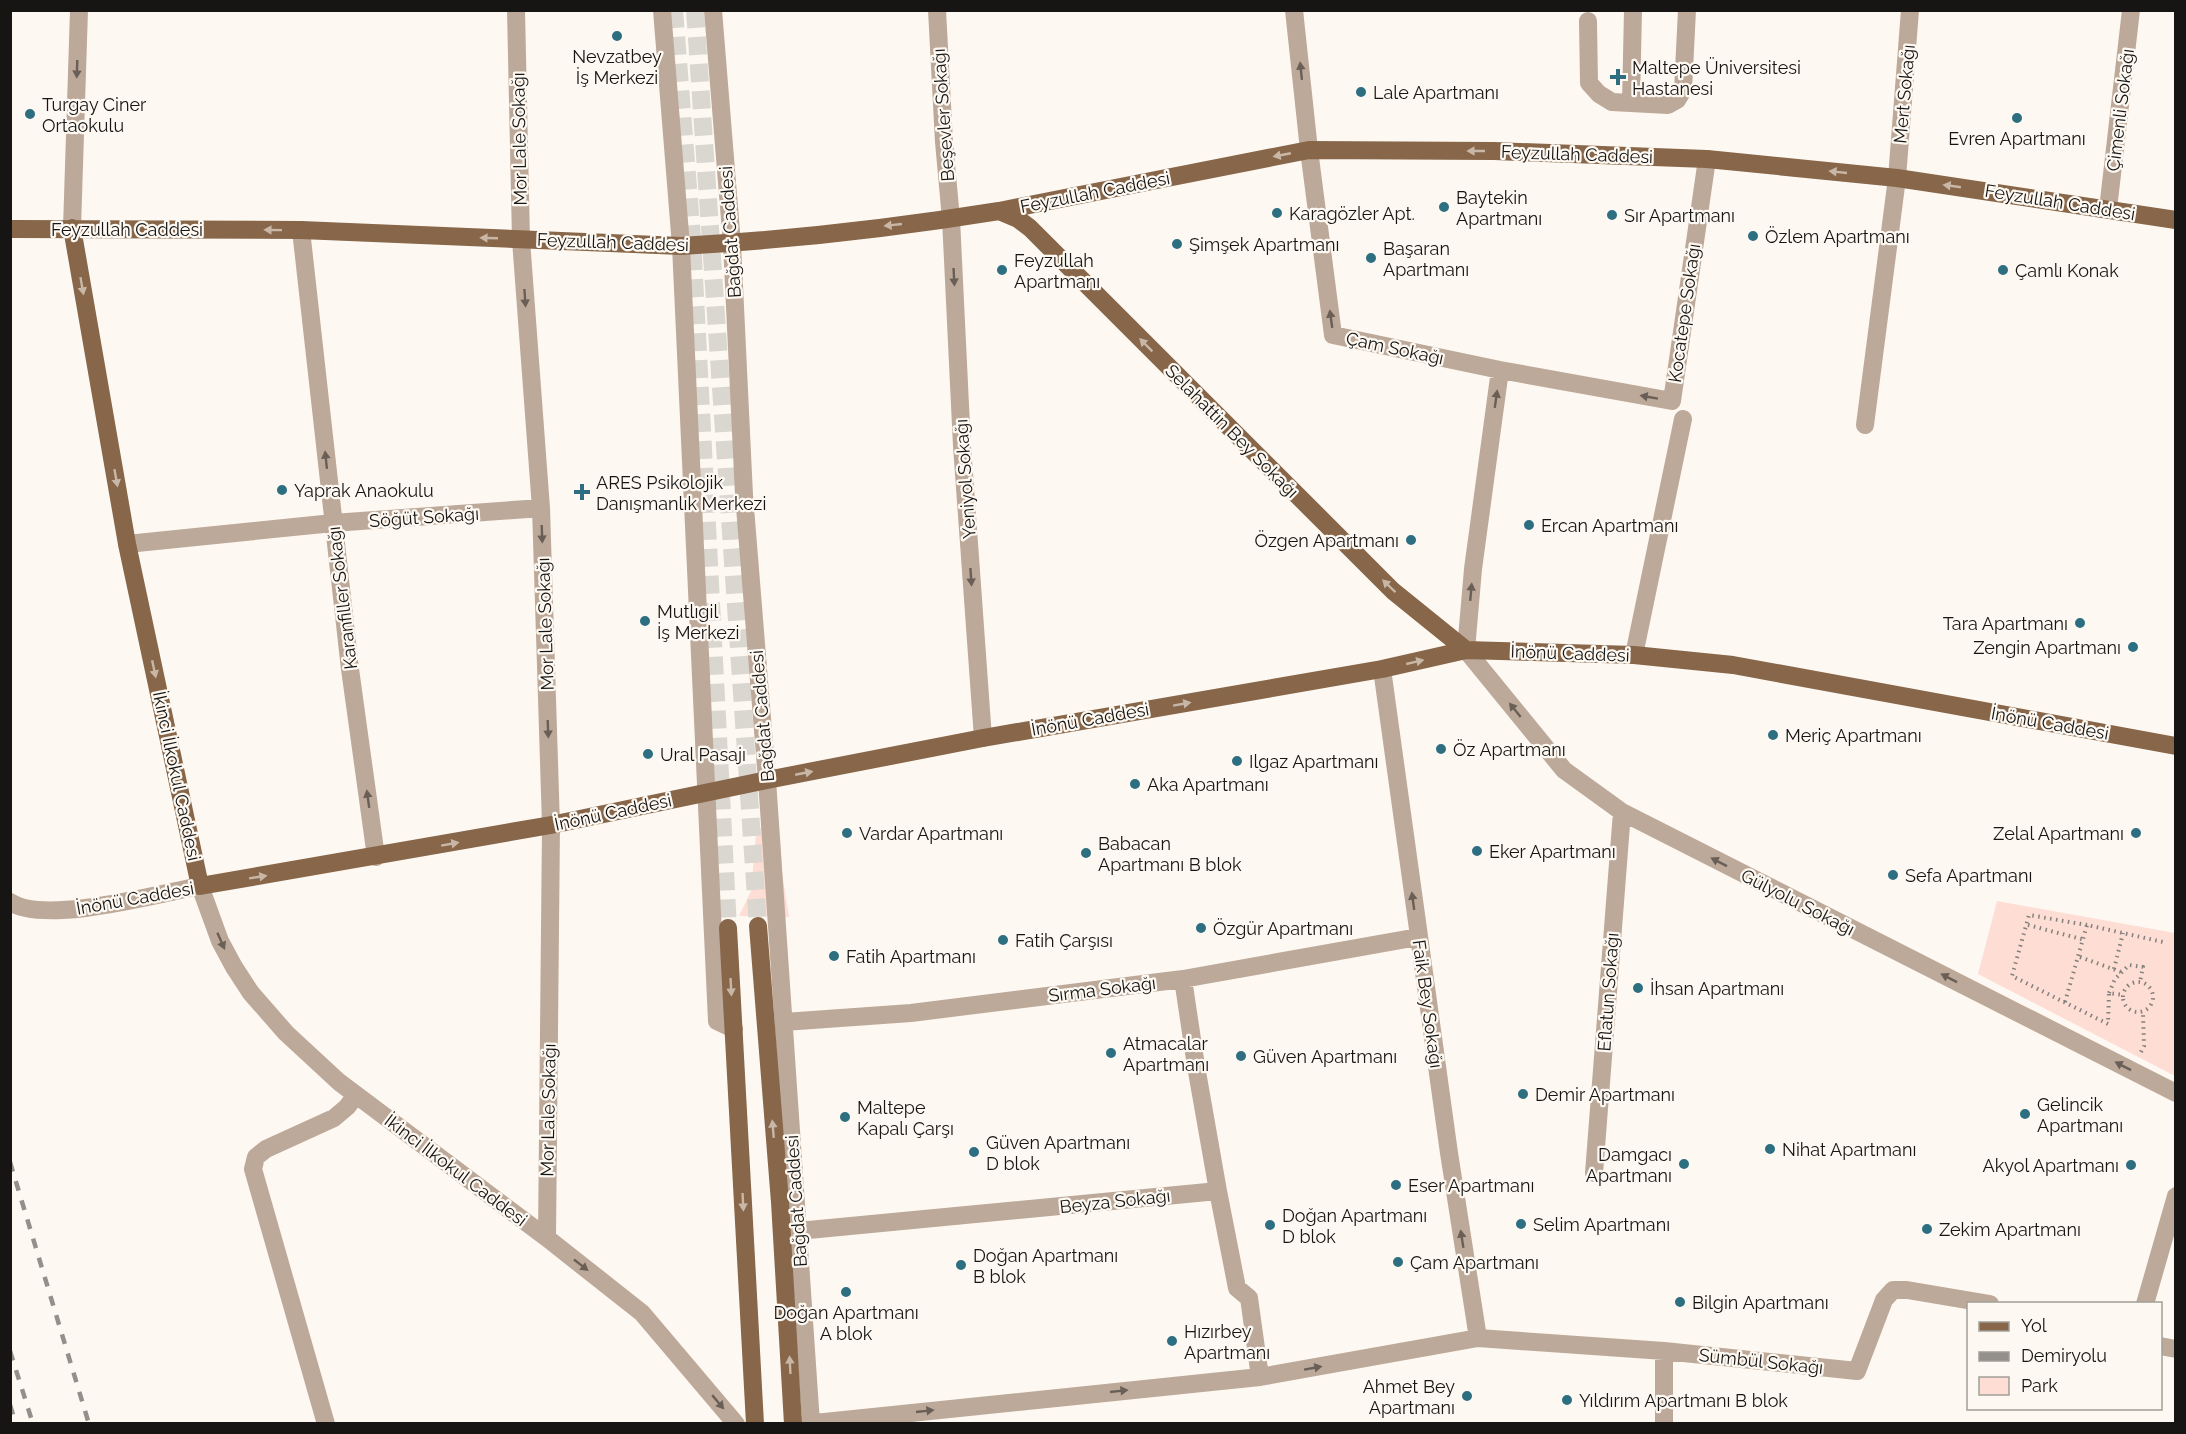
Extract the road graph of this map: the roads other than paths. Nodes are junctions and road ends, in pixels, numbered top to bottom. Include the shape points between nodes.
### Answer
1 (79, 10) edge
2 (516, 10) edge
3 (662, 10) edge
4 (713, 10) edge
5 (937, 10) edge
6 (1294, 10) edge
7 (1633, 10) edge
8 (1687, 10) edge
9 (1910, 10) edge
10 (2131, 10) edge
11 (1588, 21) dead end
12 (1632, 103) junction
13 (1309, 150) junction
14 (1707, 159) junction
15 (1897, 178) junction
16 (2108, 209) junction
17 (999, 212) junction
18 (951, 219) junction
19 (2175, 220) edge
20 (72, 228) junction
21 (10, 229) edge
22 (302, 230) junction
23 (521, 240) junction
24 (732, 244) junction
25 (681, 246) junction
26 (1500, 370) junction
27 (1683, 419) dead end
28 (1866, 425) dead end
29 (541, 508) junction
30 (333, 523) junction
31 (127, 544) junction
32 (1466, 650) junction
33 (1634, 655) junction
34 (1382, 669) junction
35 (983, 738) junction
36 (2175, 746) edge
37 (767, 780) junction
38 (705, 792) junction
39 (1622, 812) junction
40 (551, 825) junction
41 (376, 857) junction
42 (200, 886) junction
43 (10, 902) edge
44 (758, 926) tunnel mouth
45 (728, 928) tunnel mouth
46 (1418, 937) junction
47 (1183, 979) junction
48 (784, 1022) junction
49 (734, 1029) junction
50 (2175, 1093) edge
51 (356, 1095) junction
52 (1594, 1173) dead end
53 (1218, 1191) junction
54 (2175, 1196) edge
55 (798, 1231) junction
56 (547, 1238) junction
57 (1978, 1302) edge
58 (2146, 1302) edge
59 (1478, 1338) junction
60 (1664, 1351) junction
61 (1260, 1377) junction
62 (803, 1423) edge
63 (326, 1424) edge
64 (736, 1424) edge
65 (755, 1424) edge
66 (1664, 1424) edge

1 -> 20 street, İkinci İlkokul Caddesi
2 - 23 street, Mor Lale Sokağı
3 - 25 street
4 - 24 street, Bağdat Caddesi
5 - 18 street, Beşevler Sokağı
13 -> 6 street, Çam Sokağı
7 - 12 street
8 - 12 street via 1683,90 1668,105
9 - 15 street, Mert Sokağı
10 - 16 street, Çimenli Sokağı
11 - 12 street via 1589,83 1612,102
14 -> 13 main road, Feyzullah Caddesi via 1494,151
13 -> 17 main road, Feyzullah Caddesi
26 -> 13 street, Çam Sokağı via 1333,335
15 -> 14 main road, Feyzullah Caddesi
14 -> 26 street, Kocatepe Sokağı via 1672,401
16 -> 15 main road, Feyzullah Caddesi
15 - 28 street, Mert Sokağı
16 - 19 main road, Feyzullah Caddesi
17 - 18 main road, Feyzullah Caddesi
32 -> 17 main road, Selahattin Bey Sokağı via 1393,591 1030,228
18 -> 24 main road, Feyzullah Caddesi
18 -> 35 street, Yeniyol Sokağı
20 - 21 main road, Feyzullah Caddesi
22 -> 20 main road, Feyzullah Caddesi
20 -> 31 main road, İkinci İlkokul Caddesi
23 -> 22 main road, Feyzullah Caddesi
30 -> 22 street, Karanfiller Sokağı
23 - 25 main road, Feyzullah Caddesi
23 -> 29 street, Mor Lale Sokağı
24 - 25 main road, Feyzullah Caddesi
24 - 37 street, Bağdat Caddesi via 744,495
25 - 38 street
32 -> 26 street
27 - 33 street
29 - 30 street, Söğüt Sokağı
29 -> 40 street, Mor Lale Sokağı
30 - 31 street, Söğüt Sokağı
41 -> 30 street, Karanfiller Sokağı
31 -> 42 main road, İkinci İlkokul Caddesi
32 - 33 main road, İnönü Caddesi
34 -> 32 main road, İnönü Caddesi
39 -> 32 street, Gülyolu Sokağı via 1564,770
33 - 36 main road, İnönü Caddesi via 1733,665
35 -> 34 main road, İnönü Caddesi
46 -> 34 street, Faik Bey Sokağı
37 -> 35 main road, İnönü Caddesi
37 - 38 main road, İnönü Caddesi
37 - 48 street, Bağdat Caddesi
38 - 40 main road, İnönü Caddesi
38 - 49 street via 717,1021
50 -> 39 street, Gülyolu Sokağı
39 - 52 street, Eflatun Sokağı
41 -> 40 main road, İnönü Caddesi
40 - 56 street, Mor Lale Sokağı
42 -> 41 main road, İnönü Caddesi
42 - 43 street, İnönü Caddesi via 53,911 24,908
42 -> 51 street, İkinci İlkokul Caddesi via 220,941 251,993 286,1033
62 -> 44 main road, Bağdat Caddesi
45 -> 49 main road
46 - 47 street, Sırma Sokağı
59 -> 46 street, Faik Bey Sokağı
47 - 48 street, Sırma Sokağı via 911,1013
47 - 53 street
48 - 55 street, Bağdat Caddesi
49 -> 65 main road
51 - 56 street, İkinci İlkokul Caddesi
51 - 63 street via 334,1118 266,1149 256,1157 253,1169
53 - 55 street, Beyza Sokağı
53 - 61 street via 1238,1288 1249,1298
54 - 58 street
55 - 62 street, Bağdat Caddesi
56 -> 64 street, İkinci İlkokul Caddesi via 642,1313
57 - 60 street, Sümbül Sokağı via 1893,1290 1884,1300 1857,1371
59 - 60 street, Sümbül Sokağı
61 -> 59 street, Sümbül Sokağı
60 - 66 street
62 -> 61 street, Sümbül Sokağı

